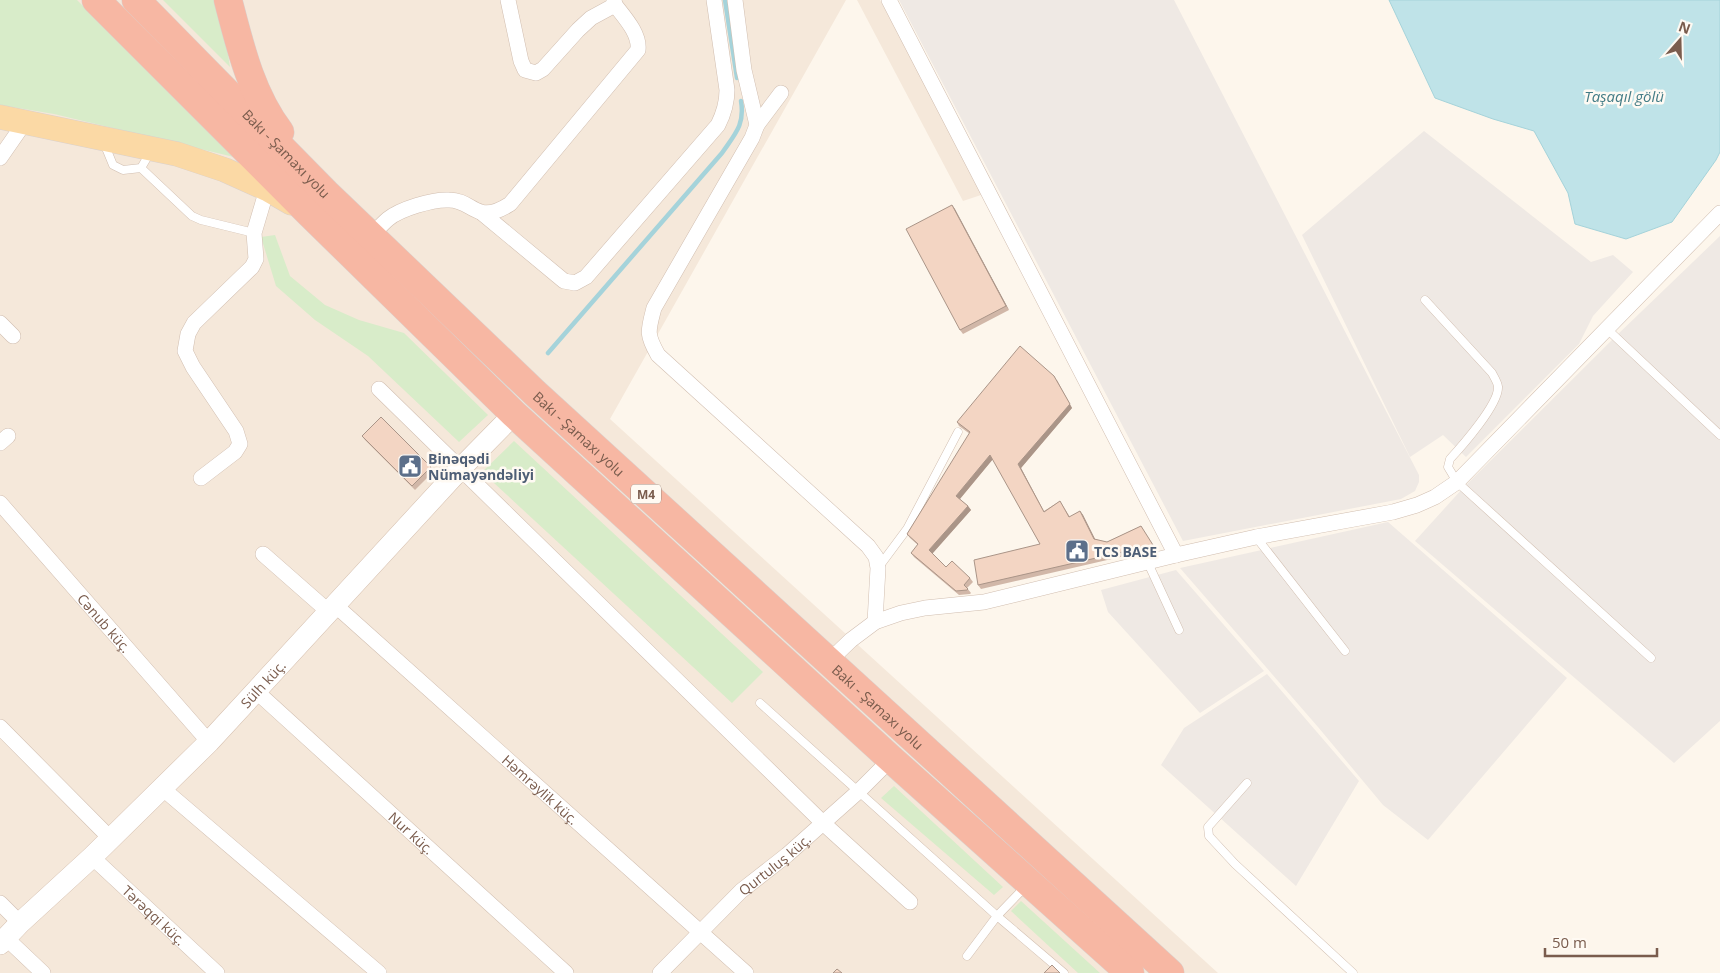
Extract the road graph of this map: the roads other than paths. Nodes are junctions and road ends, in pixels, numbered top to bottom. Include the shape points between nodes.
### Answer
1 (96, 0) edge
2 (136, 0) edge
3 (228, 0) edge
4 (508, 0) edge
5 (714, 0) edge
6 (735, 0) edge
7 (889, 0) edge
8 (615, 3) edge
9 (747, 86) junction
10 (727, 90) junction
11 (781, 93) dead end
12 (0, 118) edge
13 (25, 122) junction
14 (757, 125) junction
15 (0, 158) edge
16 (147, 159) junction
17 (267, 189) junction
18 (317, 203) junction
19 (482, 213) junction
20 (1720, 213) edge
21 (254, 233) junction
22 (371, 236) junction
23 (1425, 300) dead end
24 (0, 323) edge
25 (1606, 328) junction
26 (13, 336) dead end
27 (379, 389) dead end
28 (514, 414) junction
29 (958, 432) dead end
30 (1720, 435) edge
31 (461, 468) junction
32 (201, 478) dead end
33 (1457, 482) junction
34 (0, 503) edge
35 (1256, 537) junction
36 (264, 554) dead end
37 (1176, 555) junction
38 (1148, 563) junction
39 (878, 568) junction
40 (332, 608) junction
41 (875, 622) junction
42 (1179, 630) dead end
43 (1345, 650) dead end
44 (1651, 658) dead end
45 (828, 662) junction
46 (257, 692) junction
47 (760, 703) dead end
48 (0, 727) edge
49 (209, 742) junction
50 (891, 759) junction
51 (1247, 783) dead end
52 (162, 788) junction
53 (859, 791) junction
54 (823, 823) junction
55 (110, 839) junction
56 (92, 857) junction
57 (1029, 883) junction
58 (910, 902) dead end
59 (0, 903) edge
60 (997, 916) junction
61 (20, 923) junction
62 (702, 932) junction
63 (3, 941) edge
64 (968, 956) dead end
65 (1127, 972) edge
66 (43, 973) edge
67 (217, 973) edge
68 (379, 973) edge
69 (566, 973) edge
70 (660, 973) edge
71 (746, 973) edge
72 (1064, 973) edge
73 (1170, 973) edge
74 (1354, 973) edge

1 - 18 highway, Bakı - Şamaxı yolu / M4
2 - 18 highway, Bakı - Şamaxı yolu / M4
3 - 18 highway via 249,76
4 - 8 street via 521,61 525,70 536,73 591,18
5 - 10 street
6 - 9 street
7 - 37 street
8 - 19 street via 635,33 638,50 510,204 501,210
9 - 10 street
9 - 14 street
10 - 19 street via 727,103 718,124 586,277 575,283 564,281
11 - 14 street
12 - 13 main road
13 - 15 street
13 - 16 main road via 102,138
14 - 39 street via 654,308 649,338 658,356 868,546 876,556
16 - 17 main road via 177,154
16 - 21 lane via 192,216
17 - 18 main road
17 - 21 street
18 - 22 highway, Bakı - Şamaxı yolu / M4
18 - 28 highway, Bakı - Şamaxı yolu / M4
19 - 22 street via 464,202 433,201 389,218
20 - 25 street
21 - 32 street via 256,258 252,267 194,323 188,334 185,350 192,368 236,431 240,444 235,452
22 - 45 highway, Bakı - Şamaxı yolu / M4 via 534,393
23 - 33 lane via 1492,373 1498,386 1492,406 1450,459 1448,467
24 - 26 street
25 - 30 lane
25 - 33 street
27 - 31 street
28 - 31 street, Sülh küç.
28 - 50 highway, Bakı - Şamaxı yolu / M4
29 - 39 lane via 906,529
31 - 40 street, Sülh küç.
31 - 54 street
33 - 35 street via 1417,506
33 - 44 lane
34 - 49 street, Cənub küç.
35 - 37 street
35 - 43 lane
36 - 40 street, Həmrəylik küç.
37 - 38 street
38 - 41 street via 984,602 925,608
38 - 42 lane
39 - 41 street
40 - 46 street, Sülh küç.
40 - 62 street, Həmrəylik küç.
41 - 45 street
45 - 73 highway, Bakı - Şamaxı yolu / M4
46 - 49 street, Sülh küç.
46 - 69 street, Nur küç.
47 - 53 lane
48 - 55 street
49 - 52 street, Sülh küç.
50 - 53 street, Qurtuluş küç.
50 - 57 highway, Bakı - Şamaxı yolu / M4
51 - 74 lane via 1208,827 1209,836
52 - 55 street, Sülh küç.
52 - 68 street
53 - 54 street, Qurtuluş küç.
53 - 60 lane
54 - 58 street
54 - 62 street, Qurtuluş küç. via 741,891
55 - 56 street, Sülh küç.
56 - 61 street, Sülh küç.
56 - 67 street, Tərəqqi küç.
57 - 60 lane
57 - 65 highway, Bakı - Şamaxı yolu / M4
59 - 61 street
60 - 64 lane
60 - 72 lane
61 - 63 street, Sülh küç.
62 - 70 street, Qurtuluş küç.
62 - 71 street, Həmrəylik küç.
63 - 66 street

